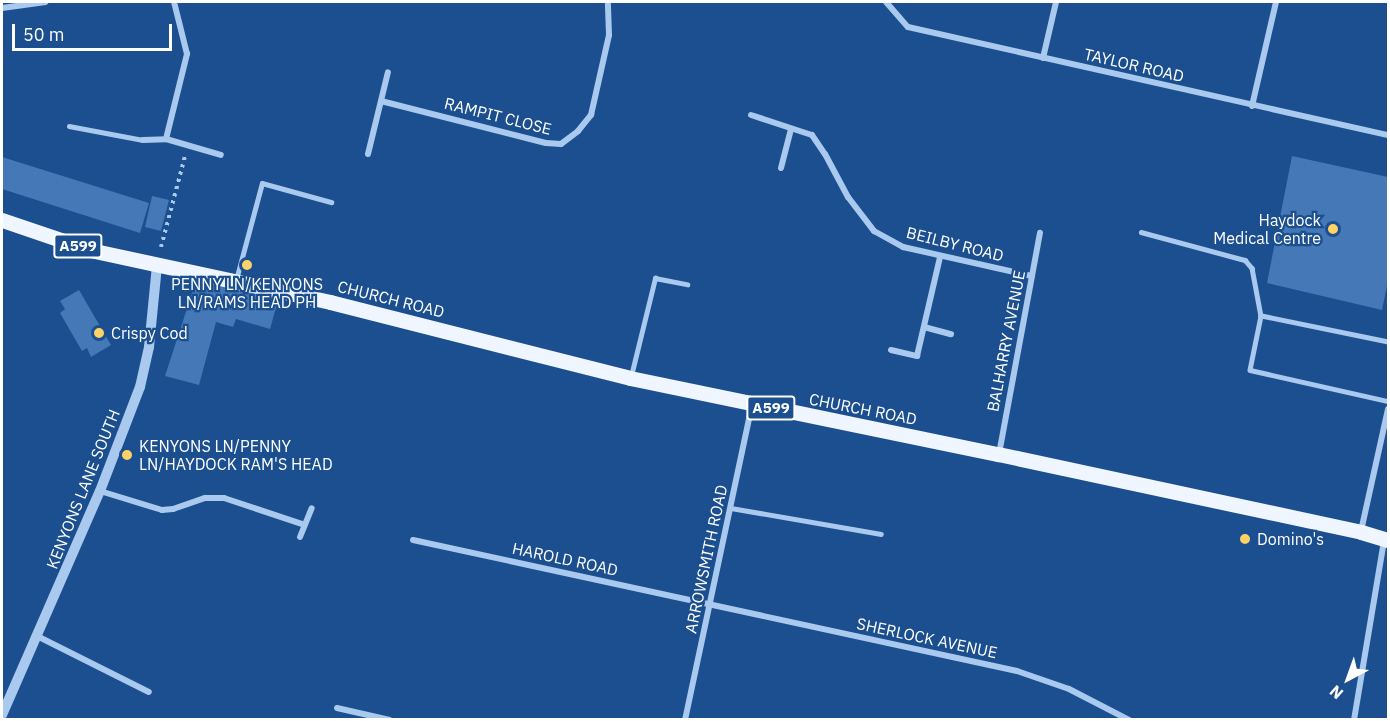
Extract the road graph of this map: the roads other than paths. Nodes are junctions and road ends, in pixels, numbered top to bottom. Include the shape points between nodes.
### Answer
1 (46, 2) edge
2 (174, 2) edge
3 (608, 2) edge
4 (886, 2) edge
5 (1056, 2) edge
6 (1276, 2) edge
7 (2, 8) edge
8 (1043, 58) junction
9 (388, 72) dead end
10 (381, 100) junction
11 (1252, 106) junction
12 (751, 115) dead end
13 (69, 126) dead end
14 (791, 129) junction
15 (1389, 135) edge
16 (166, 138) junction
17 (143, 140) joint
18 (368, 154) dead end
19 (221, 155) dead end
20 (781, 168) dead end
21 (331, 202) dead end
22 (2, 220) edge
23 (1141, 232) dead end
24 (1040, 233) dead end
25 (940, 257) junction
26 (157, 265) junction
27 (1032, 276) junction
28 (236, 280) junction
29 (687, 284) dead end
30 (1262, 316) junction
31 (924, 327) junction
32 (951, 334) dead end
33 (1389, 342) edge
34 (891, 350) dead end
35 (630, 378) junction
36 (1389, 400) edge
37 (752, 404) junction
38 (1389, 409) edge
39 (998, 454) junction
40 (100, 491) junction
41 (312, 508) dead end
42 (731, 508) junction
43 (305, 525) junction
44 (1361, 532) junction
45 (881, 534) dead end
46 (300, 537) dead end
47 (1386, 539) edge
48 (413, 540) dead end
49 (712, 605) junction
50 (37, 636) junction
51 (149, 692) dead end
52 (337, 708) dead end
53 (2, 715) edge
54 (390, 720) edge
55 (685, 720) edge
56 (1129, 720) edge
57 (1354, 720) edge

1 - 7 street
2 - 16 street via 188,54
3 - 10 street, RAMPIT CLOSE via 609,35 591,115 561,144
4 - 8 street, TAYLOR ROAD via 908,27
5 - 8 street
6 - 11 street
8 - 11 street, TAYLOR ROAD
9 - 10 street
10 - 18 street
11 - 15 street, TAYLOR ROAD
12 - 14 street
13 - 17 lane
14 - 20 street
14 - 25 street, BEILBY ROAD via 812,135 848,197 874,231 903,248
16 - 17 street
16 - 19 street
21 - 28 lane via 262,183
22 - 26 main road, A599 via 90,250
23 - 30 lane via 1245,260 1252,268
24 - 27 street, BALHARRY AVENUE
25 - 27 street, BEILBY ROAD
25 - 31 street
26 - 28 main road, CHURCH ROAD / A599
26 - 40 street, KENYONS LANE SOUTH via 146,366
27 - 39 street, BALHARRY AVENUE
28 - 35 main road, CHURCH ROAD / A599
29 - 35 lane via 655,278
30 - 33 lane
30 - 36 lane via 1250,370
31 - 32 street
31 - 34 street via 917,356
35 - 37 main road, CHURCH ROAD / A599
37 - 39 main road, CHURCH ROAD / A599
37 - 42 street, ARROWSMITH ROAD
38 - 44 street
39 - 44 main road, CHURCH ROAD / A599
40 - 43 street via 162,510 205,498 224,498
40 - 50 street, KENYONS LANE SOUTH
41 - 43 street
42 - 45 lane
42 - 49 street, ARROWSMITH ROAD
43 - 46 street
44 - 47 main road, CHURCH ROAD / A599
47 - 57 street
48 - 49 street, HAROLD ROAD
49 - 55 street, ARROWSMITH ROAD
49 - 56 street, SHERLOCK AVENUE via 1017,671 1069,689
50 - 51 street
50 - 53 street, KENYONS LANE SOUTH
52 - 54 street

